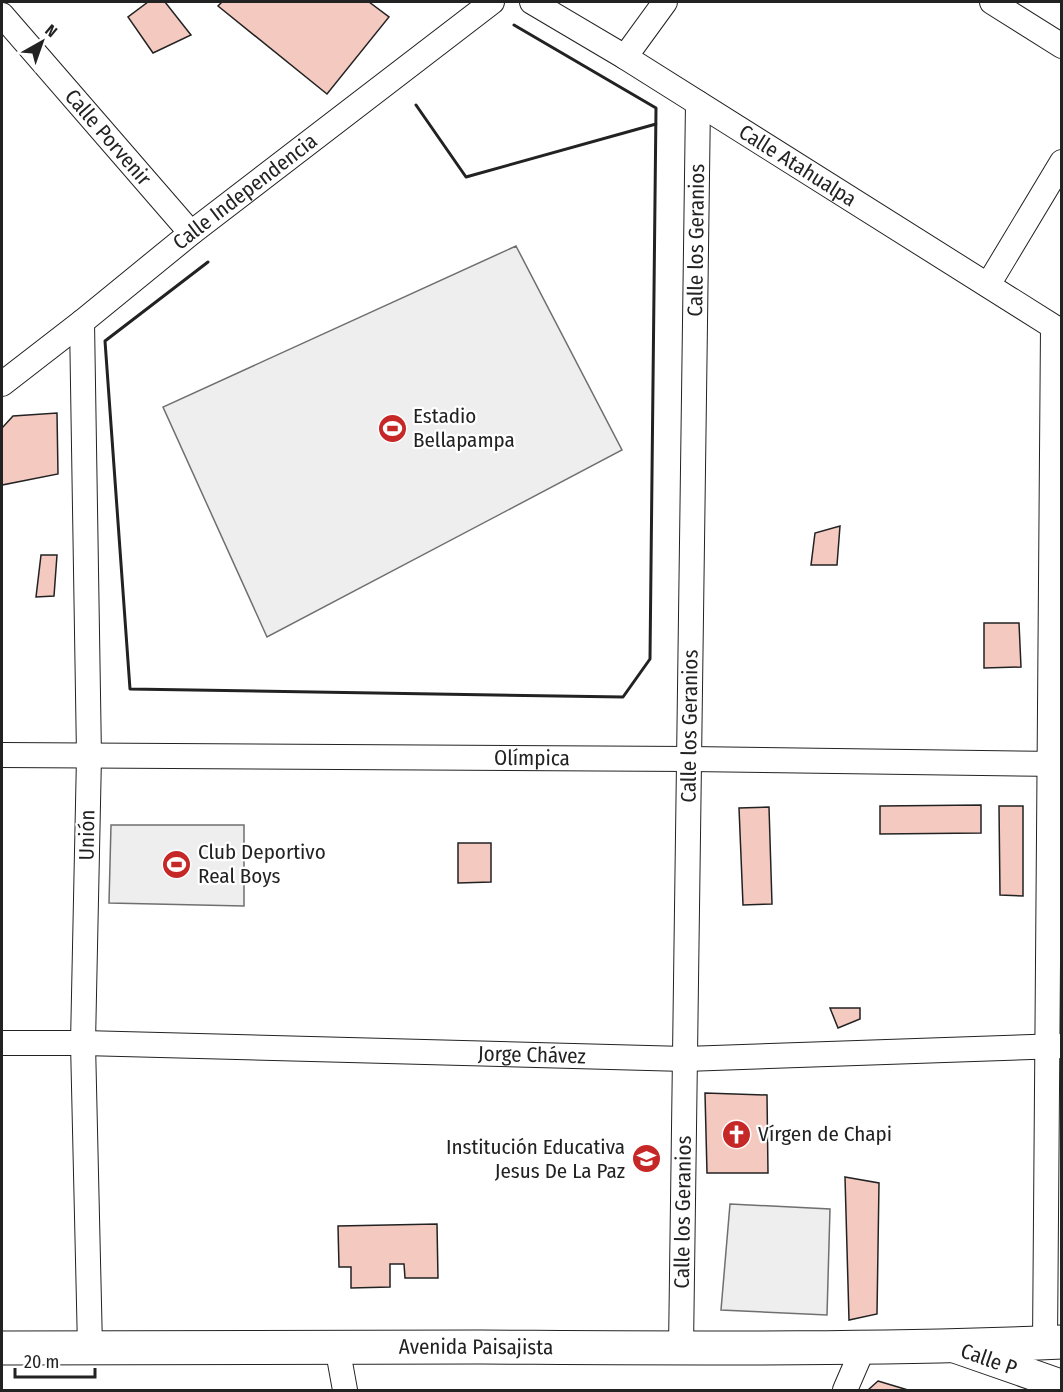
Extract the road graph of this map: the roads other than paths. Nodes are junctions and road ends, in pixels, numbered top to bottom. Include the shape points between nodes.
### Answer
1 (492, 2) edge
2 (532, 2) edge
3 (665, 2) edge
4 (992, 2) edge
5 (2, 15) edge
6 (1062, 46) edge
7 (625, 57) junction
8 (698, 103) junction
9 (1062, 162) edge
10 (191, 233) junction
11 (988, 285) junction
12 (82, 322) junction
13 (1057, 329) edge
14 (2, 384) edge
15 (2, 756) edge
16 (89, 756) junction
17 (690, 759) junction
18 (1056, 764) edge
19 (2, 1043) edge
20 (83, 1043) junction
21 (1055, 1046) edge
22 (685, 1059) junction
23 (1053, 1342) edge
24 (337, 1346) junction
25 (864, 1346) junction
26 (950, 1346) junction
27 (90, 1347) junction
28 (2, 1348) edge
29 (681, 1348) junction
30 (1062, 1385) edge
31 (345, 1390) edge
32 (845, 1390) edge

1 - 10 street, Calle Independencia
2 - 7 street, Calle Atahualpa
3 - 7 street
4 - 6 street
5 - 10 street, Calle Porvenir
7 - 8 street, Calle Atahualpa
8 - 11 street, Calle Atahualpa
8 - 17 street, Calle los Geranios
9 - 11 street
10 - 12 street, Calle Independencia
11 - 13 street, Calle Atahualpa
12 - 14 street, Calle Independencia
12 - 16 street, Unión
13 - 18 street
15 - 16 street, Olímpica
16 - 17 street, Olímpica
16 - 20 street, Unión
17 - 18 street, Olímpica
17 - 22 street, Calle los Geranios
18 - 21 street
19 - 20 street, Jorge Chávez
20 - 22 street, Jorge Chávez
20 - 27 street, Unión
21 - 22 street, Jorge Chávez
21 - 23 street
22 - 29 street, Calle los Geranios
23 - 26 main road, Avenida Paisajista
24 - 27 main road, Avenida Paisajista
24 - 29 main road, Avenida Paisajista
24 - 31 street
25 - 26 main road, Avenida Paisajista
25 - 29 main road, Avenida Paisajista
25 - 32 street
26 - 30 street, Calle P
27 - 28 main road, Avenida Paisajista

